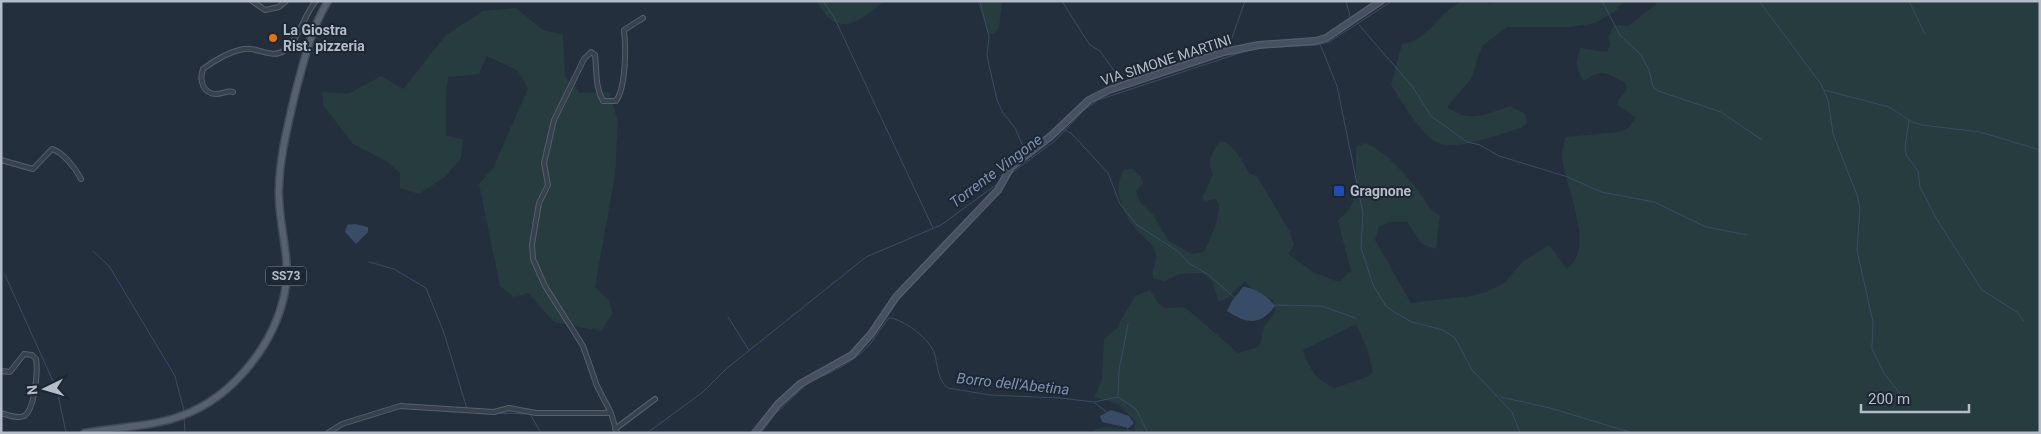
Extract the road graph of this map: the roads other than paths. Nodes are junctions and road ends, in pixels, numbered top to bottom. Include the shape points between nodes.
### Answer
1 (252, 1) edge
2 (286, 1) edge
3 (316, 1) edge
4 (328, 1) edge
5 (1381, 1) edge
6 (643, 18) dead end
7 (233, 92) dead end
8 (1, 160) edge
9 (81, 180) dead end
10 (1, 371) edge
11 (655, 399) dead end
12 (1, 413) edge
13 (611, 413) junction
14 (616, 431) edge
15 (84, 433) edge
16 (328, 433) edge
17 (755, 433) edge

1 - 2 street via 265,10 280,8
3 - 7 street via 295,38 282,52 269,54 245,49 203,69 201,81 206,90 215,94
4 - 15 main road, SS73 via 309,40 281,159 278,190 286,286 268,337 239,380 182,416
5 - 17 street, VIA SIMONE MARTINI via 1332,35 1314,41 1259,45 1227,52 1109,90 1089,100 1051,136 1011,167 1001,184 896,297 852,355 800,384 778,404
6 - 13 street via 624,30 626,46 616,101 603,101 596,88 595,54 591,52 584,58 554,120 544,163 548,185 539,203 532,244 534,259 545,286 583,346
8 - 9 street via 33,168 52,149 66,159
10 - 12 street via 10,372 24,354 36,359 33,397 27,413 16,417
11 - 14 street
13 - 14 street
13 - 16 street via 536,413 509,408 494,412 400,406 342,424

